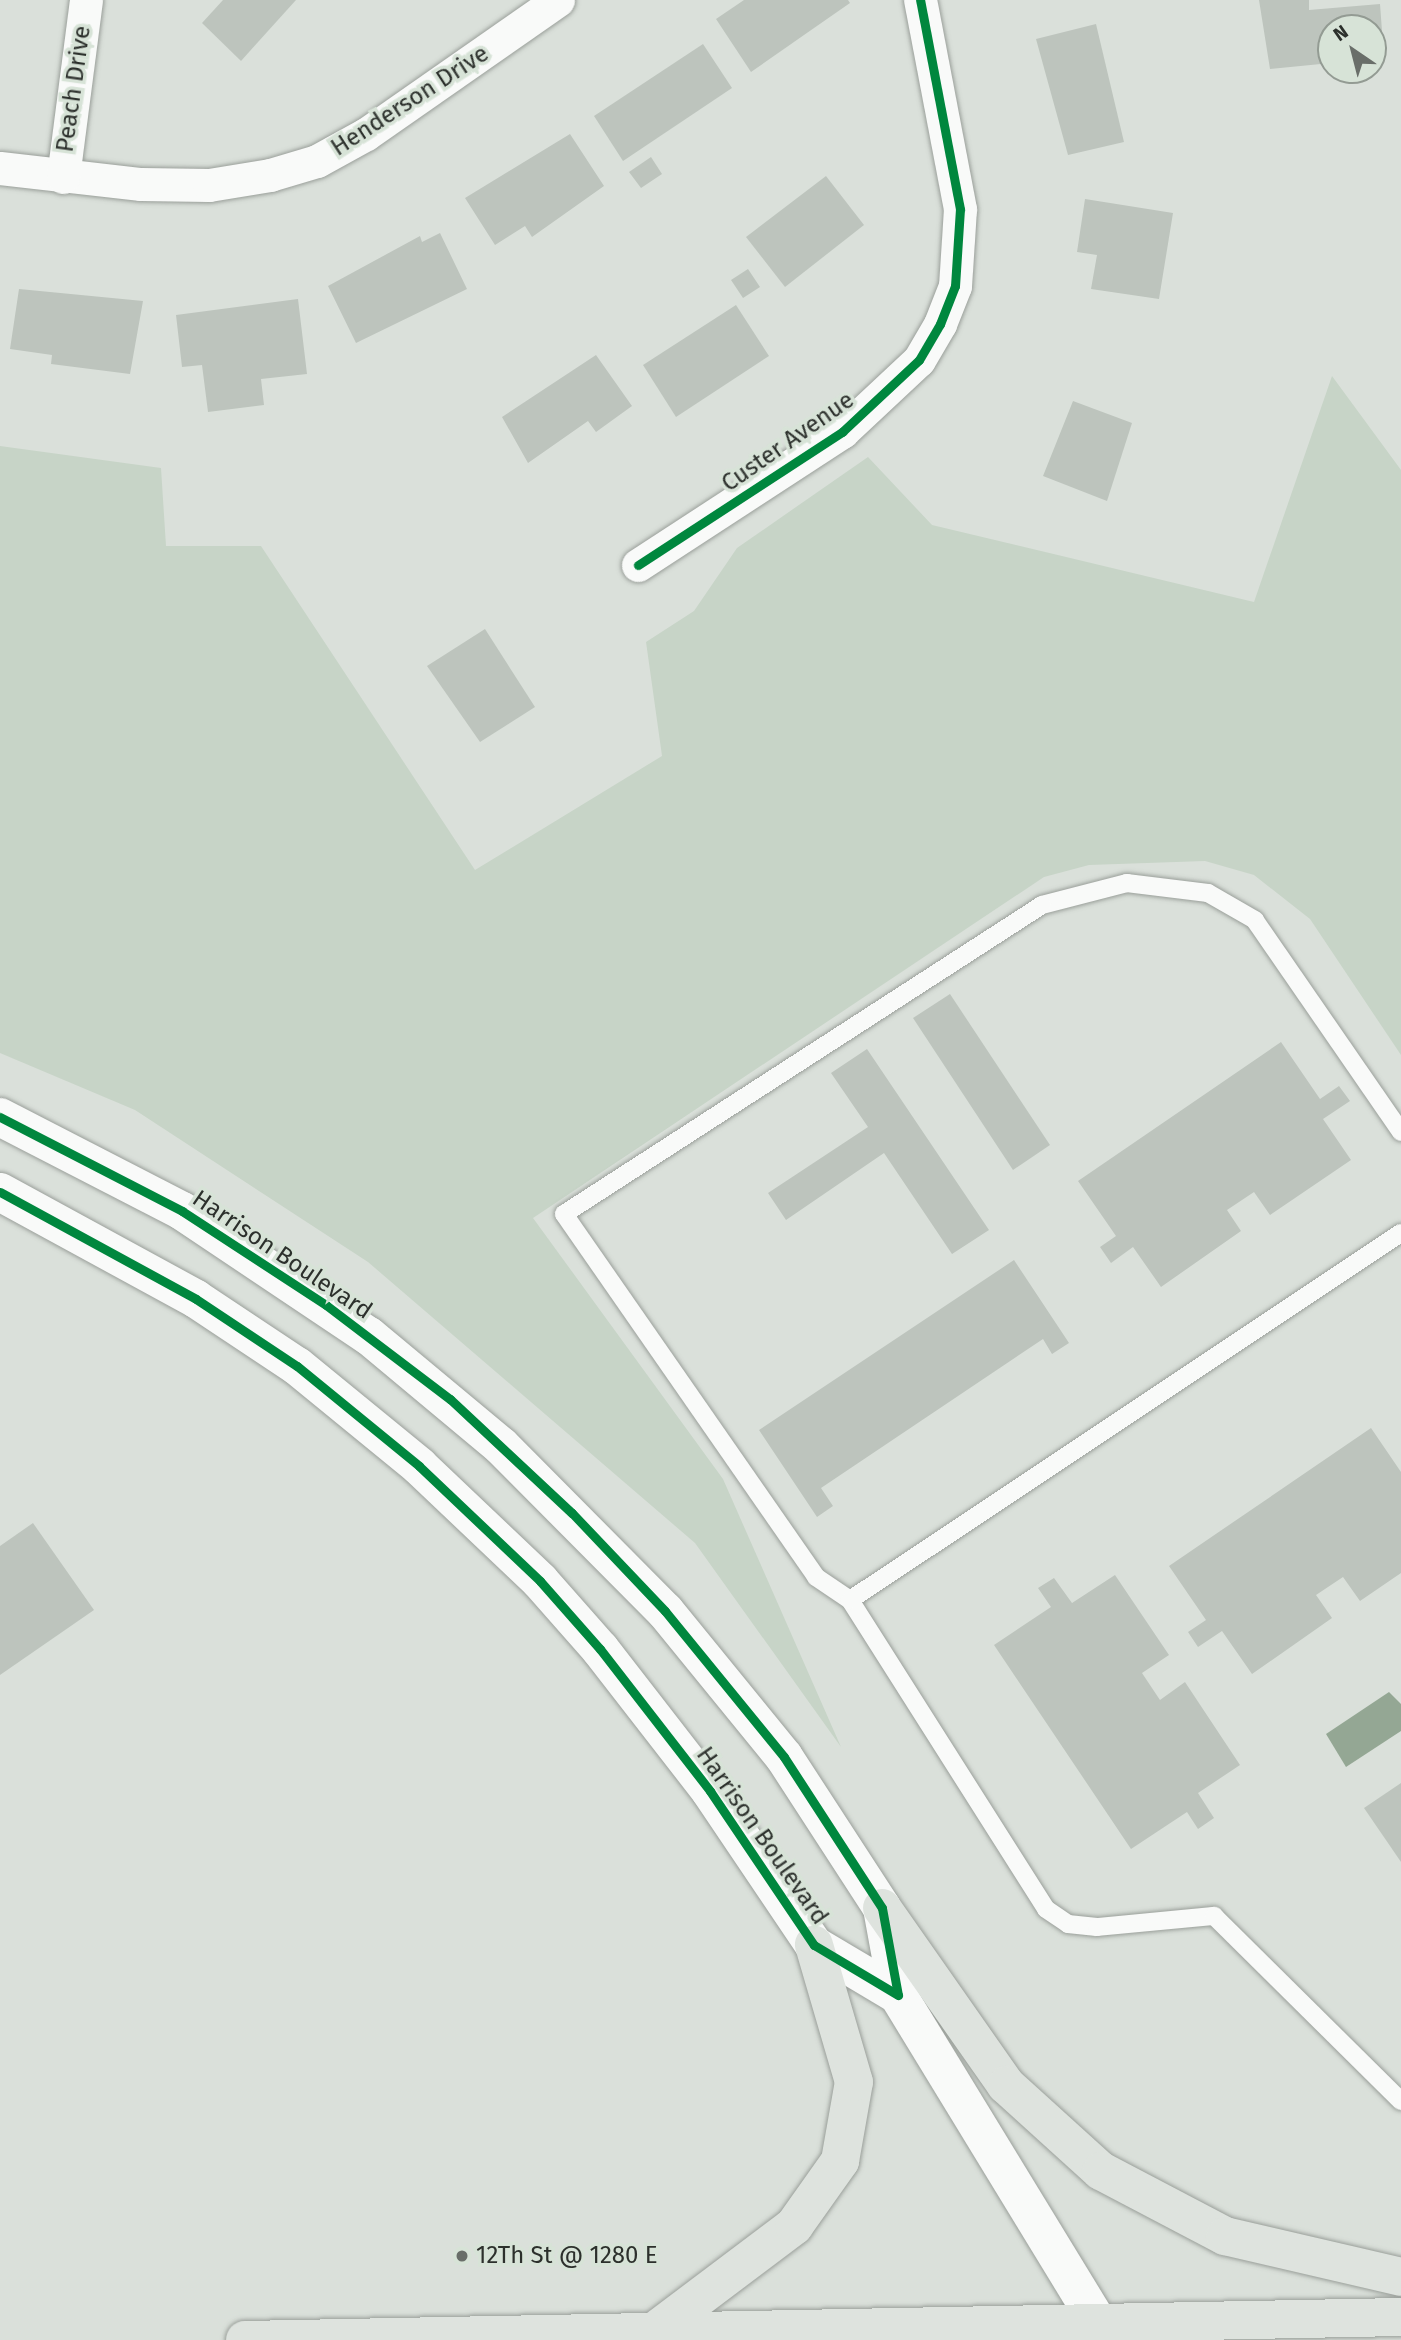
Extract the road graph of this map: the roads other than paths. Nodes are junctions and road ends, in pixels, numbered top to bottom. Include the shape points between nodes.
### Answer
1 (86, 0) edge
2 (558, 0) edge
3 (920, 0) edge
4 (0, 168) edge
5 (63, 177) junction
6 (638, 565) dead end
7 (0, 1117) edge
8 (1401, 1132) edge
9 (0, 1192) edge
10 (1401, 1233) edge
11 (850, 1600) junction
12 (882, 1908) junction
13 (814, 1945) junction
14 (898, 1995) junction
15 (1401, 2101) edge
16 (1401, 2277) edge
17 (1401, 2317) edge
18 (660, 2327) junction
19 (1102, 2330) edge
20 (245, 2340) edge
21 (700, 2340) edge

1 - 5 street, Peach Drive
2 - 5 street, Henderson Drive via 366,134 317,161 209,185
3 - 6 street, Custer Avenue via 960,209 955,286 940,324 919,359 842,432
4 - 5 street, Henderson Drive
7 - 12 main road, Harrison Boulevard via 213,1230 450,1399 572,1513 724,1681 784,1757
8 - 11 lane via 1255,920 1208,893 1128,883 1042,905 564,1214 816,1577
9 - 13 main road, Harrison Boulevard via 156,1275 297,1366 467,1511 607,1658 710,1791
10 - 11 lane
11 - 15 lane via 1046,1909 1068,1924 1097,1927 1213,1916
12 - 14 main road, Harrison Boulevard
12 - 16 main road via 1006,2085 1101,2171 1224,2236
13 - 14 main road, Harrison Boulevard
13 - 18 main road via 854,2082 840,2161 794,2226
14 - 19 main road, Harrison Boulevard
17 - 19 main road
18 - 19 main road
18 - 20 main road
18 - 21 main road

